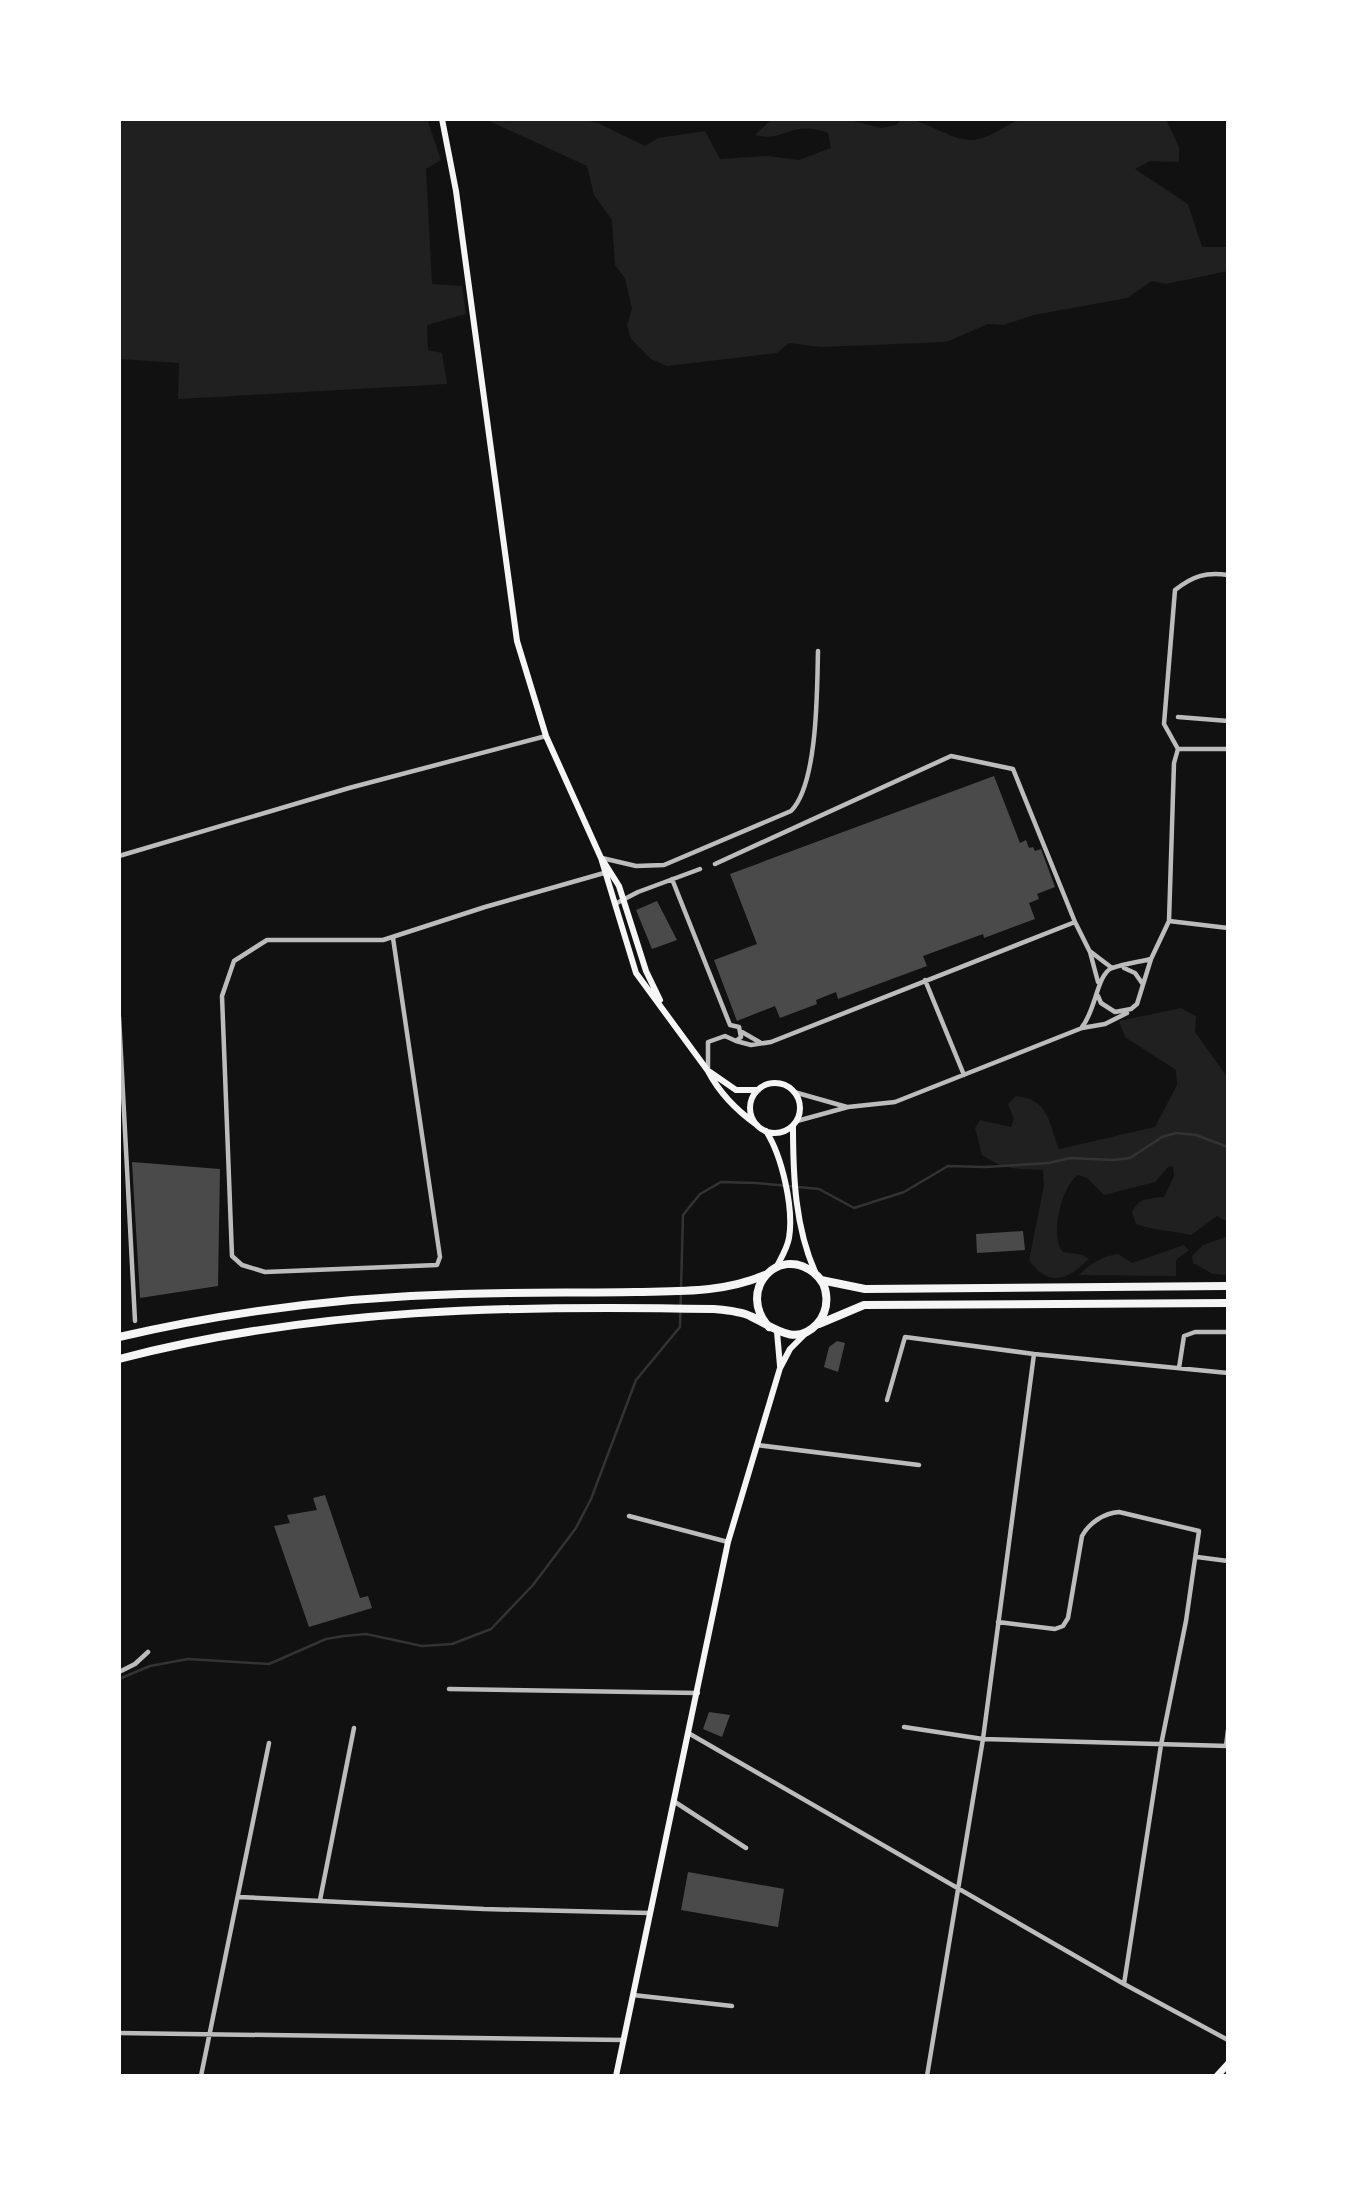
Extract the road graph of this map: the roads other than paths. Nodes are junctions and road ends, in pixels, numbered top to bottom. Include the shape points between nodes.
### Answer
1 (442, 119) edge
2 (1228, 575) edge
3 (818, 650) dead end
4 (1178, 717) dead end
5 (1228, 721) edge
6 (546, 736) junction
7 (1178, 749) junction
8 (1228, 750) edge
9 (119, 856) edge
10 (601, 858) junction
11 (715, 864) dead end
12 (700, 869) dead end
13 (604, 873) junction
14 (672, 879) junction
15 (623, 900) junction
16 (615, 904) junction
17 (1169, 921) junction
18 (1075, 922) junction
19 (1228, 928) edge
20 (393, 938) junction
21 (1090, 952) junction
22 (1151, 959) junction
23 (1120, 967) junction
24 (1112, 968) junction
25 (636, 973) junction
26 (648, 975) junction
27 (925, 981) junction
28 (1098, 982) junction
29 (1142, 983) junction
30 (1098, 996) junction
31 (1131, 1009) junction
32 (667, 1014) junction
33 (119, 1017) edge
34 (730, 1025) junction
35 (1082, 1028) junction
36 (742, 1032) junction
37 (725, 1036) junction
38 (736, 1041) junction
39 (762, 1044) junction
40 (708, 1071) junction
41 (964, 1075) junction
42 (758, 1090) junction
43 (794, 1092) junction
44 (848, 1107) junction
45 (795, 1123) junction
46 (757, 1125) junction
47 (766, 1131) junction
48 (776, 1268) junction
49 (767, 1274) junction
50 (818, 1277) junction
51 (1228, 1286) edge
52 (1228, 1303) edge
53 (135, 1321) dead end
54 (816, 1326) junction
55 (769, 1327) junction
56 (777, 1332) junction
57 (806, 1332) junction
58 (1228, 1332) edge
59 (119, 1337) edge
60 (1034, 1354) junction
61 (119, 1359) edge
62 (780, 1368) junction
63 (1179, 1368) junction
64 (1228, 1373) edge
65 (887, 1400) dead end
66 (756, 1445) junction
67 (919, 1465) dead end
68 (629, 1516) dead end
69 (728, 1542) junction
70 (1197, 1557) junction
71 (1228, 1561) edge
72 (998, 1622) junction
73 (148, 1652) dead end
74 (119, 1672) edge
75 (449, 1689) dead end
76 (699, 1693) junction
77 (904, 1727) dead end
78 (354, 1728) dead end
79 (1228, 1730) edge
80 (690, 1734) junction
81 (983, 1739) junction
82 (269, 1743) dead end
83 (1161, 1745) junction
84 (1227, 1746) edge
85 (674, 1802) junction
86 (746, 1848) dead end
87 (958, 1886) junction
88 (239, 1897) junction
89 (320, 1900) junction
90 (649, 1913) junction
91 (1124, 1984) junction
92 (633, 1995) junction
93 (732, 2006) dead end
94 (119, 2033) edge
95 (209, 2034) junction
96 (624, 2040) junction
97 (1228, 2040) edge
98 (1228, 2064) edge
99 (201, 2076) edge
100 (616, 2076) edge
101 (927, 2076) edge
102 (1217, 2076) edge

1 - 6 main road via 456,191 517,641
2 - 7 street via 1192,576 1175,590 1164,724
3 - 10 street via 816,722 799,803 790,811 664,865 636,866
4 - 5 street
6 - 9 street
6 - 10 main road
7 - 8 street
7 - 17 street
10 - 13 main road
10 - 15 main road
11 - 18 street via 951,756 1013,769
12 - 14 street
13 - 16 main road
13 - 20 street
14 - 15 street
14 - 34 street
15 - 16 street
15 - 26 main road
16 - 25 main road
17 - 19 street
17 - 22 street
18 - 21 street
18 - 27 street
20 - 20 street via 267,940 234,961 222,996 232,1256 242,1265 265,1272 437,1265 440,1257
21 - 24 street
21 - 28 street
22 - 23 street
22 - 29 street
23 - 24 street
23 - 29 street via 1135,972
24 - 28 street
25 - 26 main road
25 - 32 main road
26 - 32 main road
27 - 39 street
27 - 41 street
28 - 30 street
29 - 31 street via 1141,999
30 - 31 street via 1115,1012
30 - 35 street
31 - 35 street via 1105,1024
32 - 40 main road
33 - 53 street
34 - 36 street
34 - 37 street
35 - 41 street
36 - 38 street
36 - 39 street
37 - 38 street
37 - 40 street via 708,1042
38 - 39 street
40 - 42 main road via 736,1090
40 - 46 main road via 717,1088
41 - 44 street via 895,1102
42 - 43 main road via 773,1083
42 - 46 main road via 750,1111
43 - 44 street
43 - 45 main road via 801,1110
44 - 45 street
45 - 47 main road via 775,1133
45 - 50 main road via 792,1156 798,1211 807,1254
46 - 47 main road
47 - 48 main road via 778,1156 787,1200 789,1236
48 - 49 highway
48 - 50 highway via 796,1265
49 - 55 highway via 760,1281 756,1301
49 - 59 highway via 728,1288 689,1291 461,1294 321,1302 246,1311
50 - 51 highway via 865,1290
50 - 54 highway via 827,1304
52 - 54 highway via 864,1305
54 - 57 highway
55 - 56 highway
55 - 61 highway via 749,1315 692,1309 359,1317 181,1343
56 - 57 highway
56 - 62 main road
57 - 62 main road
58 - 63 street via 1184,1336
60 - 63 street
60 - 65 street via 905,1336
60 - 72 street
62 - 66 main road
63 - 64 street
66 - 67 street
66 - 69 main road
68 - 69 street
69 - 76 main road
70 - 71 street
70 - 72 street via 1199,1531 1110,1513 1087,1526 1082,1536 1063,1626
70 - 83 street
72 - 81 street
73 - 74 street
75 - 76 street
76 - 80 main road
77 - 81 street
78 - 89 street
79 - 84 street
80 - 85 main road
80 - 87 street
81 - 83 street
81 - 87 street
82 - 88 street
83 - 84 street
83 - 91 street
85 - 86 street
85 - 90 main road
87 - 91 street
87 - 101 street
88 - 89 street
88 - 95 street
89 - 90 street
90 - 92 main road
91 - 97 street
92 - 93 street
92 - 96 main road
94 - 95 street
95 - 96 street
95 - 99 street
96 - 100 main road
98 - 102 main road

